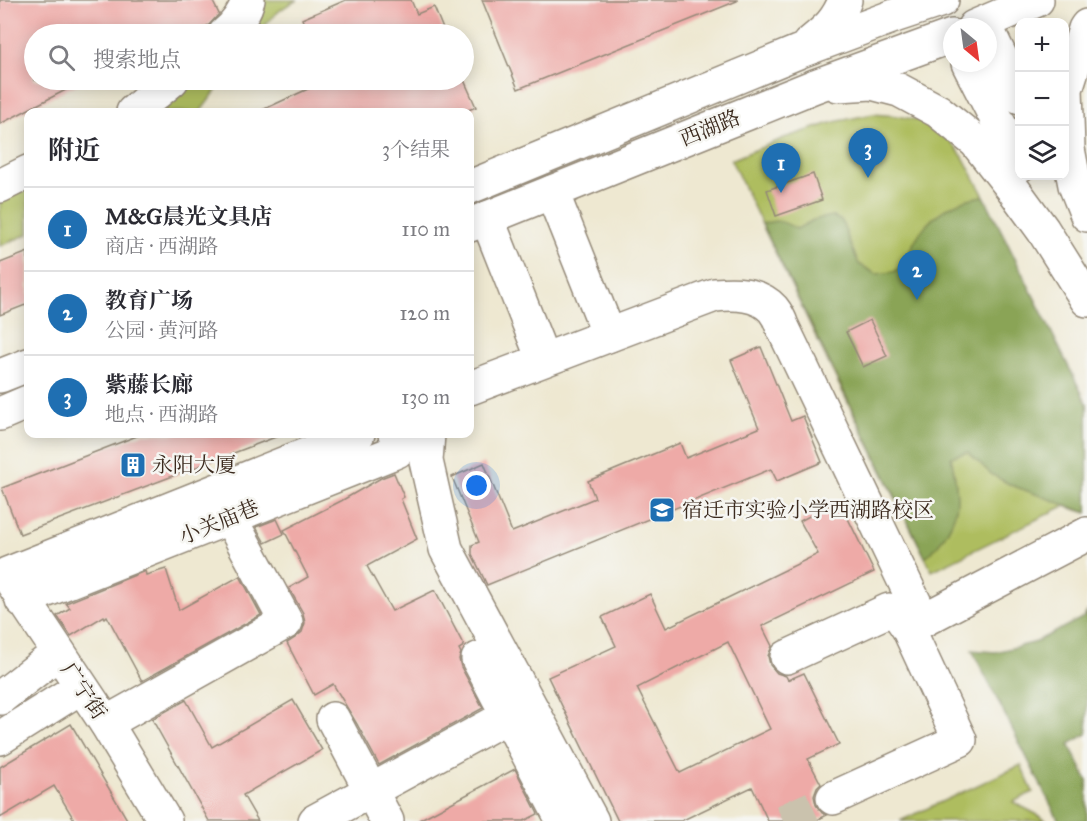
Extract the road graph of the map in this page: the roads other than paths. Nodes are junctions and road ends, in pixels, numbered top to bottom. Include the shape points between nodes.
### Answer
1 (248, 0) edge
2 (845, 0) edge
3 (1037, 0) edge
4 (939, 1) edge
5 (946, 18) edge
6 (991, 18) edge
7 (234, 24) edge
8 (1087, 26) edge
9 (943, 39) edge
10 (798, 52) junction
11 (997, 53) edge
12 (973, 72) edge
13 (815, 86) junction
14 (1015, 87) edge
15 (160, 90) edge
16 (138, 108) edge
17 (1015, 155) edge
18 (24, 174) edge
19 (1027, 180) edge
20 (1061, 180) edge
21 (474, 185) edge
22 (0, 186) edge
23 (552, 192) junction
24 (1087, 215) edge
25 (478, 222) edge
26 (1087, 231) edge
27 (1087, 299) edge
28 (609, 335) junction
29 (543, 359) junction
30 (24, 366) edge
31 (0, 376) edge
32 (474, 386) edge
33 (24, 404) edge
34 (0, 414) edge
35 (348, 438) edge
36 (397, 438) edge
37 (428, 438) edge
38 (230, 518) junction
39 (1087, 534) edge
40 (10, 579) edge
41 (915, 624) junction
42 (58, 653) junction
43 (787, 657) dead end
44 (478, 659) dead end
45 (81, 687) junction
46 (0, 698) edge
47 (508, 716) junction
48 (333, 719) dead end
49 (106, 723) junction
50 (0, 738) edge
51 (371, 790) junction
52 (833, 798) tunnel mouth
53 (567, 820) edge
54 (165, 821) edge
55 (315, 821) edge
56 (387, 821) edge

1 - 7 main road via 244,13
2 - 10 main road via 829,27
3 - 6 main road
4 - 5 main road
4 - 10 main road, 西湖路
8 - 24 main road via 1065,89 1068,149 1075,185
9 - 13 main road, 西湖路
10 - 21 main road, 西湖路
11 - 14 main road
12 - 17 main road
13 - 23 main road, 西湖路
13 - 27 main road via 872,83 899,90 938,111 976,142 1043,230
15 - 16 main road
18 - 22 main road
19 - 27 main road
20 - 26 main road
23 - 25 main road, 西湖路
23 - 28 main road
25 - 29 main road
28 - 29 main road
28 - 41 main road via 715,295 736,293 752,297 775,311
29 - 32 main road
30 - 31 main road
33 - 34 main road
35 - 40 main road, 小关庙巷
36 - 38 main road, 小关庙巷 via 400,445 397,451
37 - 53 main road via 426,461 446,549
38 - 40 main road, 小关庙巷
38 - 49 main road via 286,622
39 - 41 main road
40 - 42 main road, 广宁街
41 - 43 main road via 889,610
41 - 52 main road via 960,740
42 - 45 main road, 广宁街
42 - 46 main road
44 - 47 main road
45 - 49 main road, 广宁街
45 - 50 main road
47 - 51 main road
47 - 53 main road
48 - 51 main road
49 - 54 main road, 广宁街
51 - 55 main road
51 - 56 main road

